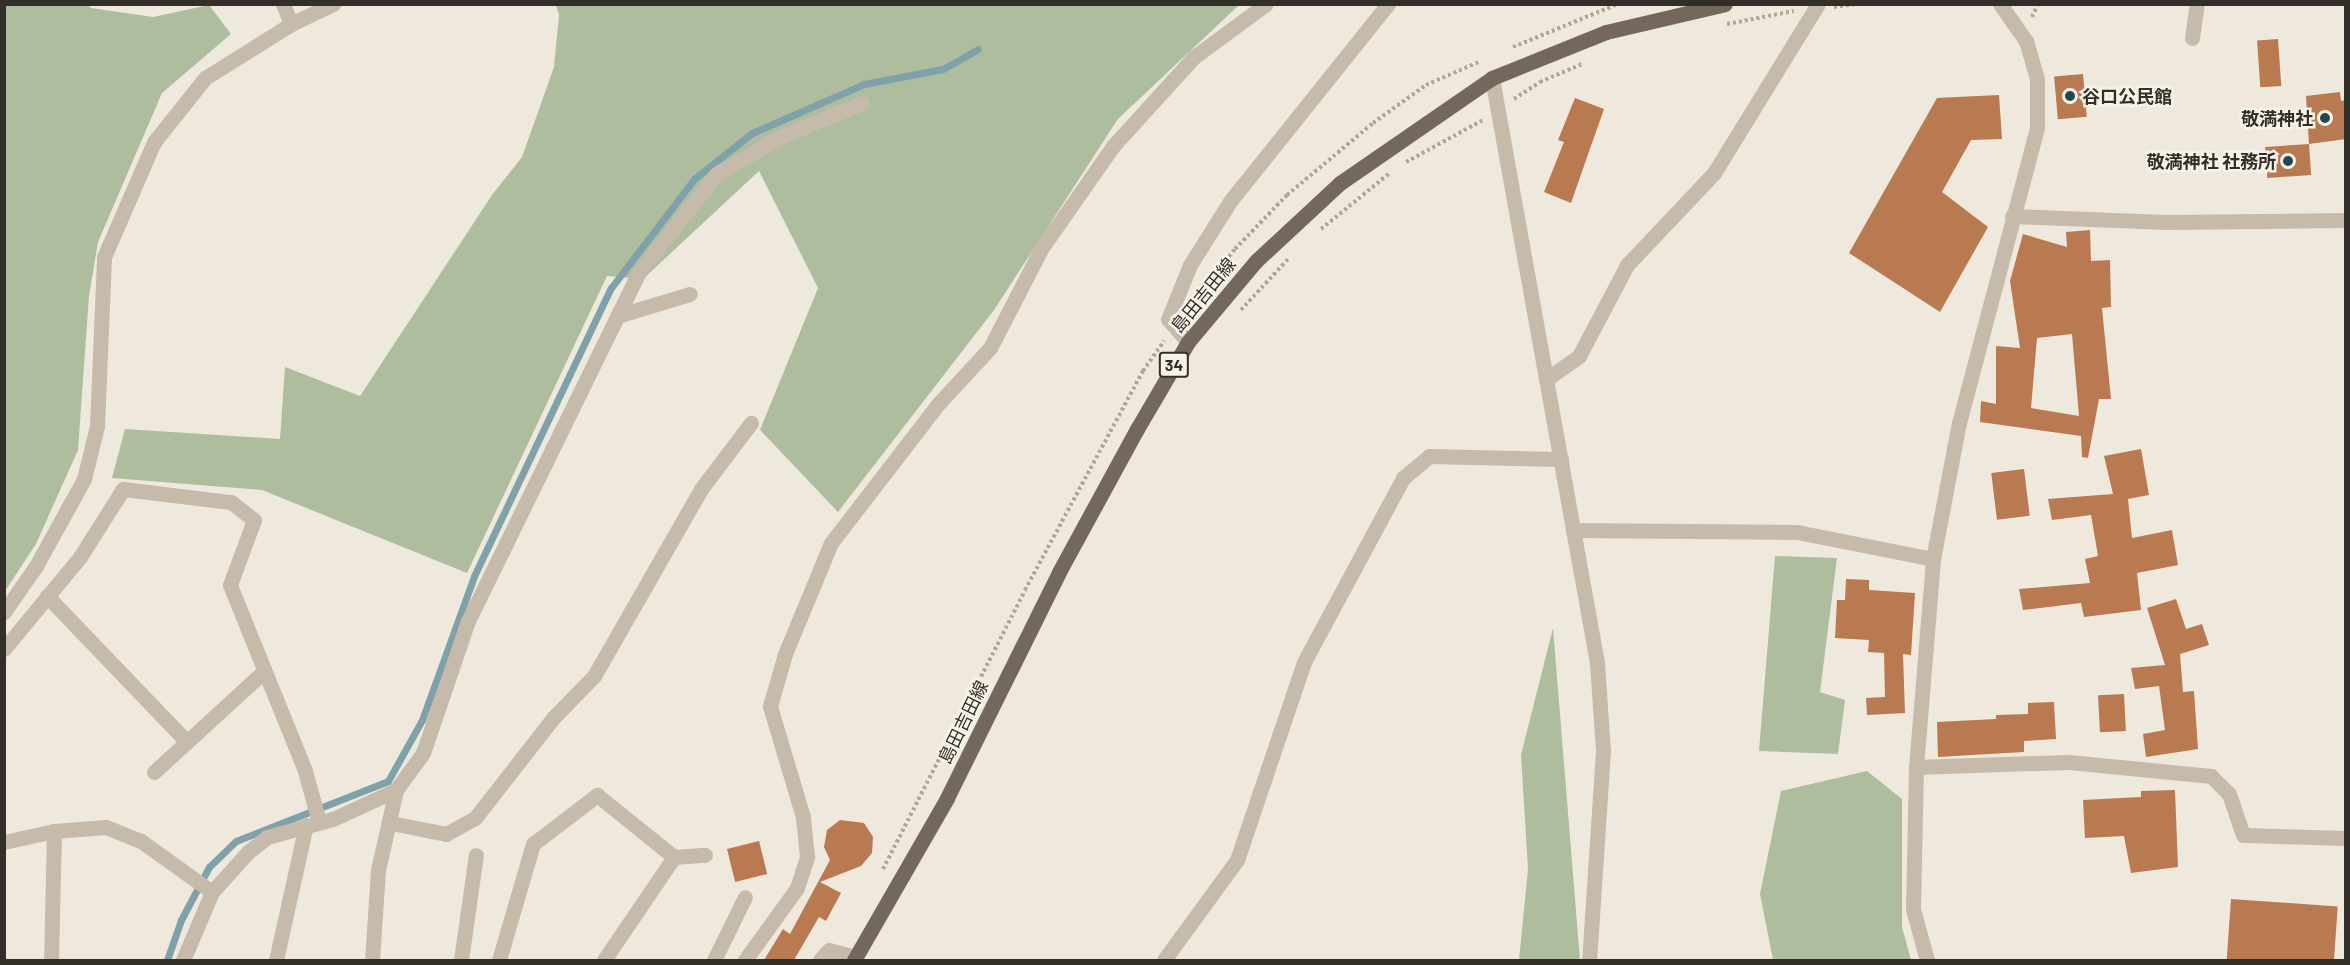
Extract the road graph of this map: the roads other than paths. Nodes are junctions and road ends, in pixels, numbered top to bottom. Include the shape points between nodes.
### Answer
1 (283, 4) edge
2 (333, 4) edge
3 (1266, 4) edge
4 (1388, 4) edge
5 (1725, 4) edge
6 (2000, 4) edge
7 (2197, 4) edge
8 (1821, 6) edge
9 (1684, 8) edge
10 (291, 24) junction
11 (2192, 38) dead end
12 (1492, 78) junction
13 (862, 103) dead end
14 (2012, 216) junction
15 (2346, 220) edge
16 (690, 294) dead end
17 (616, 315) junction
18 (1188, 342) junction
19 (1548, 378) junction
20 (751, 423) dead end
21 (1561, 459) junction
22 (1573, 530) junction
23 (1933, 559) junction
24 (47, 596) junction
25 (4, 612) edge
26 (4, 649) edge
27 (262, 673) junction
28 (187, 742) junction
29 (1916, 767) junction
30 (154, 772) dead end
31 (396, 790) junction
32 (314, 823) junction
33 (391, 823) junction
34 (54, 831) junction
35 (2346, 838) edge
36 (4, 842) edge
37 (476, 855) dead end
38 (705, 855) dead end
39 (674, 857) junction
40 (212, 892) junction
41 (745, 897) dead end
42 (855, 959) edge
43 (51, 960) edge
44 (183, 960) edge
45 (276, 960) edge
46 (372, 960) edge
47 (461, 960) edge
48 (499, 960) edge
49 (604, 960) edge
50 (714, 960) edge
51 (745, 960) edge
52 (820, 960) edge
53 (1164, 960) edge
54 (1589, 960) edge
55 (1927, 960) edge

1 - 10 street
2 - 10 street
3 - 51 street via 1194,57 1113,146 1041,249 990,348 939,403 831,543 786,654 770,706 803,817 807,858 797,888
4 - 18 street via 1231,200 1190,265 1168,319
5 - 9 main road, 島田吉田線 / 34
6 - 14 street via 2026,41 2037,78 2037,127
7 - 11 street
8 - 19 street via 1714,173 1627,265 1579,356
9 - 12 main road, 島田吉田線 / 34 via 1606,32
10 - 25 street via 205,78 154,142 104,257 97,426 84,479 36,566
12 - 18 main road, 島田吉田線 / 34 via 1340,183 1256,261
12 - 19 street
13 - 17 street via 780,137 716,174 639,272
14 - 15 street via 2166,222
14 - 23 street via 1959,423
16 - 17 street
17 - 31 street via 468,621 423,753
18 - 42 main road, 島田吉田線 / 34 via 1059,572 947,798
19 - 21 street
20 - 33 street via 700,489 594,676 553,718 475,818 446,834
21 - 22 street
21 - 53 street via 1429,456 1403,478 1304,662 1237,860
22 - 23 street via 1797,532
22 - 54 street via 1597,663 1603,751
23 - 29 street
24 - 26 street
24 - 27 street via 80,557 123,489 231,502 254,520 230,585
24 - 28 street
27 - 28 street
27 - 32 street via 312,796
28 - 30 street
29 - 35 street via 2069,762 2211,776 2229,794 2243,835
29 - 55 street via 1913,909
31 - 32 street via 390,796
31 - 33 street
32 - 40 street via 267,837
32 - 45 street
33 - 46 street via 378,870
34 - 36 street
34 - 40 street via 106,827 141,841
34 - 43 street
37 - 47 street
38 - 39 street
39 - 48 street via 597,795 533,844
39 - 49 street
40 - 44 street
41 - 50 street
42 - 52 street via 829,950

